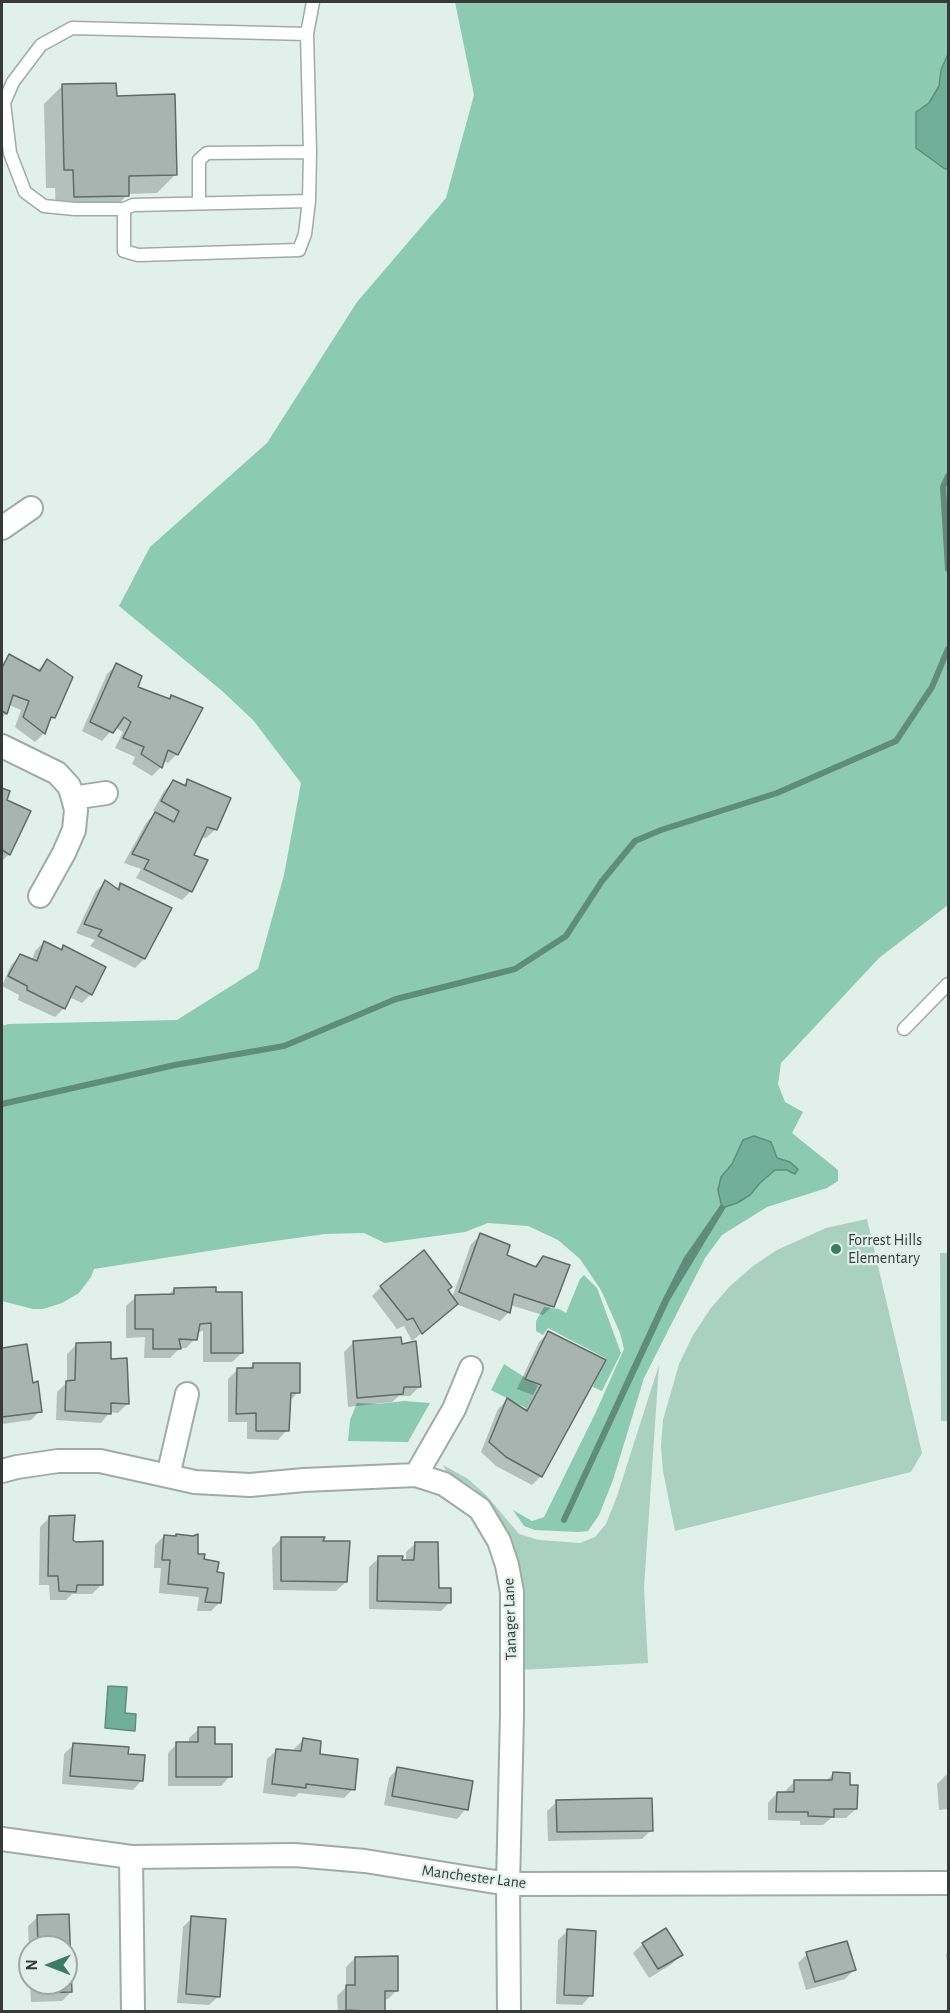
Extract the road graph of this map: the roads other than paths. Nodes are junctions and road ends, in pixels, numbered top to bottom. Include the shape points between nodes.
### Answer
1 (313, 2) edge
2 (307, 34) junction
3 (310, 152) junction
4 (309, 201) junction
5 (199, 203) junction
6 (124, 209) junction
7 (31, 508) dead end
8 (2, 528) edge
9 (2, 746) edge
10 (106, 793) dead end
11 (73, 798) junction
12 (40, 896) dead end
13 (948, 984) edge
14 (904, 1029) dead end
15 (471, 1368) dead end
16 (187, 1394) dead end
17 (2, 1471) edge
18 (416, 1475) junction
19 (168, 1476) junction
20 (2, 1839) edge
21 (131, 1857) junction
22 (948, 1883) edge
23 (508, 1884) junction
24 (133, 2012) edge
25 (509, 2012) edge

1 - 2 lane
2 - 3 lane
2 - 6 lane via 72,28 41,45 13,82 4,103 10,153 25,192 44,206
3 - 4 lane
3 - 5 lane via 207,153 199,160
4 - 5 lane
4 - 6 lane via 305,234 298,250 138,255 124,251
5 - 6 lane via 133,205
7 - 8 street
9 - 11 street via 57,773 69,786
10 - 11 street
11 - 12 street via 74,830
13 - 14 lane
15 - 18 street via 454,1408
16 - 19 street
17 - 19 street, Tanager Lane via 58,1461 100,1461
18 - 19 street, Tanager Lane via 250,1485 195,1482
18 - 23 street, Tanager Lane via 444,1484 480,1509 500,1541 507,1565 512,1592
20 - 21 street, Manchester Lane
21 - 23 street, Manchester Lane via 295,1855 365,1861
21 - 24 street
22 - 23 street, Manchester Lane
23 - 25 street, Tanager Lane

